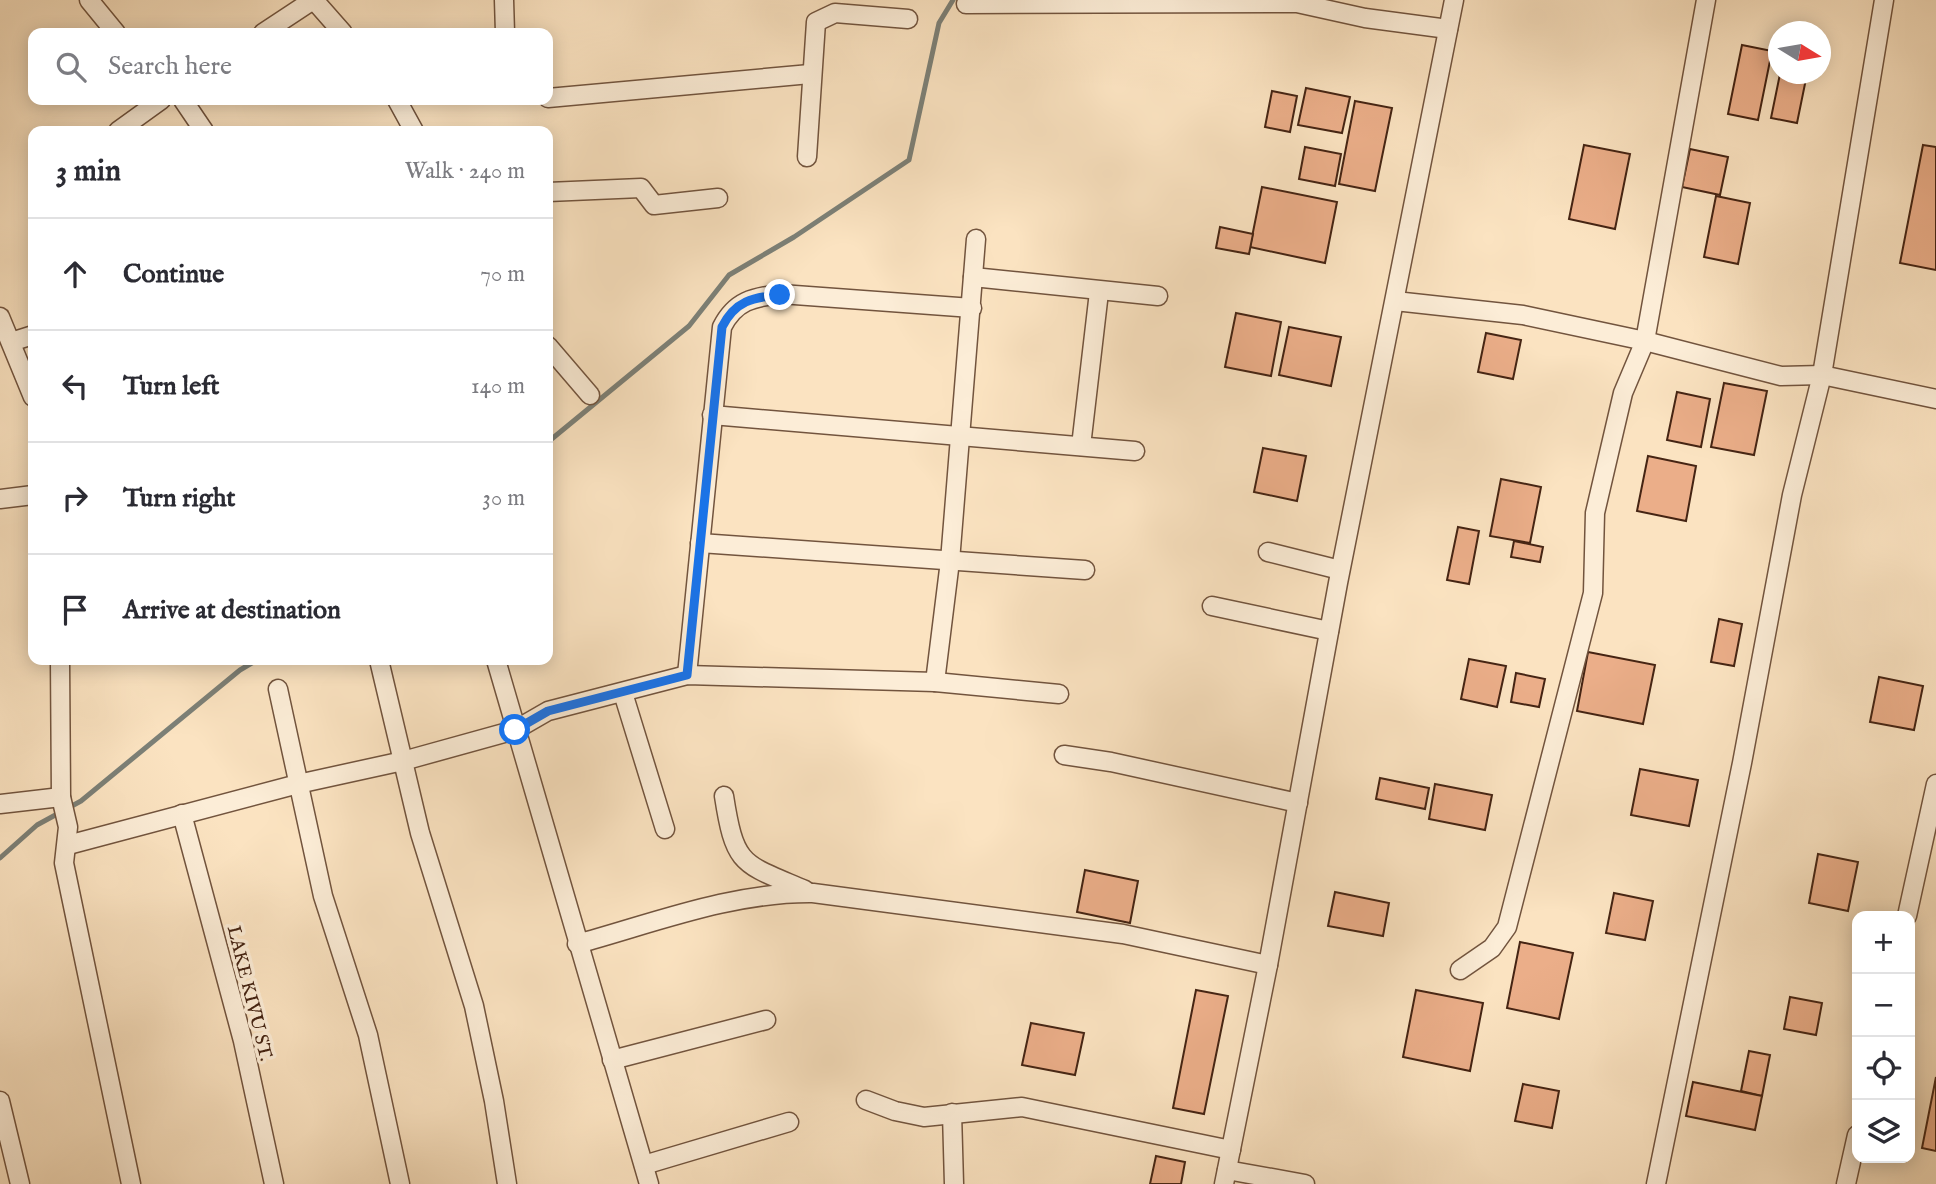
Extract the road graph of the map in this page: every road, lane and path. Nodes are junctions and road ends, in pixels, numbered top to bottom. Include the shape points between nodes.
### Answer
1 (89, 0) edge
2 (313, 0) edge
3 (504, 0) edge
4 (1454, 0) edge
5 (1706, 0) edge
6 (1884, 0) edge
7 (966, 4) dead end
8 (908, 19) dead end
9 (112, 28) edge
10 (271, 28) edge
11 (338, 28) edge
12 (505, 28) edge
13 (1448, 29) junction
14 (810, 74) junction
15 (553, 98) edge
16 (154, 105) edge
17 (186, 105) edge
18 (400, 105) edge
19 (125, 126) edge
20 (201, 126) edge
21 (411, 126) edge
22 (807, 157) dead end
23 (553, 192) edge
24 (718, 198) dead end
25 (976, 239) dead end
26 (974, 277) junction
27 (1099, 292) junction
28 (1158, 296) dead end
29 (1395, 301) junction
30 (972, 308) junction
31 (0, 317) edge
32 (28, 337) edge
33 (1645, 341) junction
34 (10, 342) junction
35 (553, 352) edge
36 (1822, 375) junction
37 (28, 385) edge
38 (590, 395) dead end
39 (1936, 399) edge
40 (712, 415) junction
41 (958, 438) junction
42 (1081, 446) junction
43 (1135, 451) dead end
44 (28, 496) edge
45 (0, 499) edge
46 (700, 543) junction
47 (1268, 552) dead end
48 (950, 561) junction
49 (1085, 570) dead end
50 (1340, 570) junction
51 (1212, 606) dead end
52 (1329, 631) junction
53 (60, 665) edge
54 (381, 665) edge
55 (497, 665) edge
56 (687, 675) junction
57 (935, 682) junction
58 (278, 688) dead end
59 (623, 692) junction
60 (1059, 694) dead end
61 (515, 730) junction
62 (1064, 755) dead end
63 (403, 761) junction
64 (298, 784) junction
65 (1936, 784) edge
66 (724, 796) dead end
67 (62, 801) junction
68 (1298, 803) junction
69 (0, 804) edge
70 (183, 814) junction
71 (665, 829) dead end
72 (68, 836) junction
73 (813, 893) junction
74 (1908, 911) edge
75 (577, 944) junction
76 (1268, 965) junction
77 (1460, 970) dead end
78 (766, 1020) dead end
79 (612, 1060) junction
80 (866, 1100) dead end
81 (0, 1101) edge
82 (952, 1113) junction
83 (789, 1122) dead end
84 (1231, 1150) junction
85 (1852, 1157) edge
86 (644, 1165) junction
87 (1226, 1177) edge
88 (20, 1184) edge
89 (131, 1184) edge
90 (274, 1184) edge
91 (400, 1184) edge
92 (507, 1184) edge
93 (649, 1184) edge
94 (954, 1184) edge
95 (1305, 1184) edge
96 (1656, 1184) edge
97 (1846, 1184) edge

1 - 9 street
2 - 10 street
2 - 11 street
3 - 12 street
4 - 13 street
5 - 33 street
6 - 36 street
7 - 13 street via 1297,3
8 - 14 street via 823,16 816,22
13 - 29 street
14 - 15 street
14 - 22 street
16 - 19 street
17 - 20 street
18 - 21 street
23 - 24 street via 641,188 654,205
25 - 26 street
26 - 27 street
26 - 30 street
27 - 28 street
27 - 42 street
29 - 33 street via 1523,315
29 - 50 street
30 - 40 street via 780,295 752,298 734,307 722,327
30 - 41 street
31 - 34 street
32 - 34 street
33 - 36 street via 1781,376
33 - 77 street via 1623,393 1595,513 1593,593 1510,919 1500,941
34 - 37 street
35 - 38 street
36 - 39 street
36 - 96 street via 1792,495
40 - 41 street
40 - 46 street
41 - 42 street
41 - 48 street
42 - 43 street
44 - 45 street
46 - 48 street
46 - 56 street
47 - 50 street
48 - 49 street
48 - 57 street
50 - 52 street
51 - 52 street
52 - 68 street
53 - 67 street
54 - 63 street
55 - 61 street
56 - 57 street
56 - 59 street
57 - 60 street
58 - 64 street
59 - 61 street via 548,711
59 - 71 street
61 - 63 street
61 - 75 street
62 - 68 street
63 - 64 street
63 - 92 street via 420,833 474,1006
64 - 70 street
64 - 91 street via 323,896 368,1035
65 - 74 street
66 - 73 street via 738,854 753,868
67 - 69 street
67 - 72 street
68 - 76 street
70 - 72 street
70 - 90 street, LAKE KIVU ST. via 243,1041
72 - 89 street via 64,863
73 - 75 street via 737,900
73 - 76 street via 1123,934
75 - 79 street
76 - 84 street
78 - 79 street
79 - 86 street
80 - 82 street via 924,1117
81 - 88 street
82 - 84 street via 1022,1107
82 - 94 street
83 - 86 street
84 - 87 street
85 - 97 street
86 - 93 street
87 - 95 street

